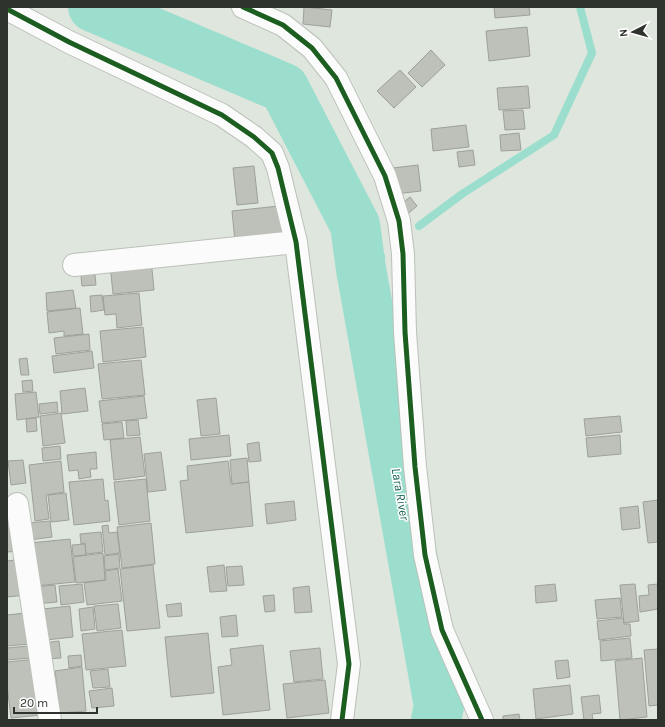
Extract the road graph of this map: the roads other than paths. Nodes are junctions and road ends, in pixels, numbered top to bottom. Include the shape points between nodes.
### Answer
1 (243, 7) edge
2 (7, 9) edge
3 (296, 242) junction
4 (74, 265) dead end
5 (17, 504) dead end
6 (50, 720) edge
7 (342, 720) edge
8 (482, 720) edge

1 - 8 street via 283,25 312,48 336,78 385,176 399,221 403,254 405,332 415,467 425,555 442,630
2 - 3 street via 69,42 222,115 254,137 272,153 278,168
3 - 4 street
3 - 7 street via 349,664
5 - 6 street

